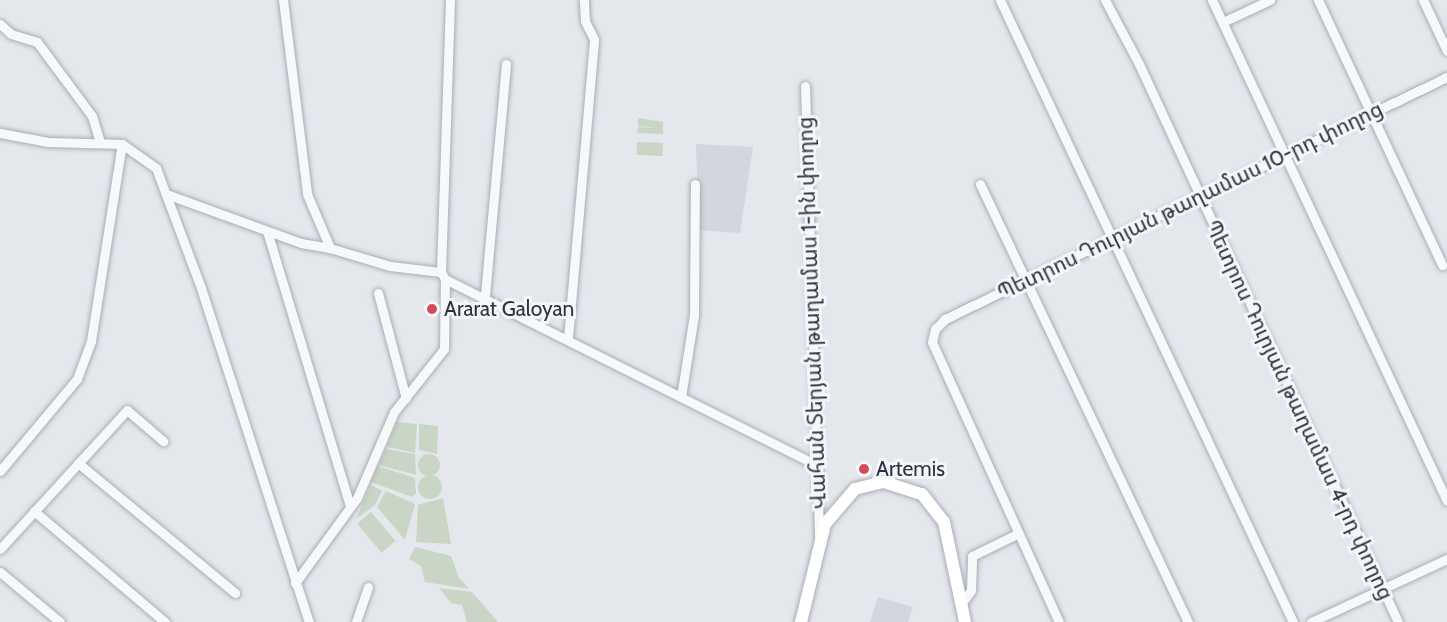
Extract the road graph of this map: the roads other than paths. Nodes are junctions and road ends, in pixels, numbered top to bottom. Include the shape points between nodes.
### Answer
1 (283, 0) edge
2 (450, 0) edge
3 (584, 0) edge
4 (1000, 0) edge
5 (1105, 0) edge
6 (1212, 0) edge
7 (1270, 0) edge
8 (1318, 0) edge
9 (1423, 0) edge
10 (1223, 22) junction
11 (0, 24) edge
12 (1447, 51) edge
13 (506, 64) dead end
14 (1447, 77) edge
15 (805, 86) dead end
16 (1373, 114) junction
17 (0, 133) edge
18 (100, 142) junction
19 (122, 144) junction
20 (1285, 156) junction
21 (695, 184) dead end
22 (980, 184) dead end
23 (169, 195) junction
24 (1200, 198) junction
25 (267, 231) junction
26 (1116, 239) junction
27 (330, 248) junction
28 (1442, 265) dead end
29 (443, 275) junction
30 (1027, 279) junction
31 (378, 293) dead end
32 (485, 295) junction
33 (568, 338) junction
34 (681, 397) junction
35 (406, 398) junction
36 (163, 441) dead end
37 (78, 464) junction
38 (816, 465) junction
39 (0, 471) edge
40 (1447, 501) edge
41 (350, 506) junction
42 (34, 511) junction
43 (1017, 534) junction
44 (819, 541) junction
45 (0, 549) edge
46 (1447, 559) edge
47 (0, 572) edge
48 (295, 583) junction
49 (368, 587) dead end
50 (1382, 588) junction
51 (235, 593) dead end
52 (961, 604) junction
53 (60, 622) edge
54 (165, 622) edge
55 (309, 622) edge
56 (356, 622) edge
57 (801, 622) edge
58 (964, 622) edge
59 (1059, 622) edge
60 (1188, 622) edge
61 (1293, 622) edge
62 (1311, 622) edge
63 (1398, 622) edge

1 - 27 street via 307,194
2 - 29 street
3 - 33 street via 585,21 594,39
4 - 26 street
5 - 24 street, Պետրոս Դուրյան թաղամաս 4-րդ փողոց
6 - 10 street
7 - 10 street
8 - 16 street
9 - 12 street
10 - 20 street
11 - 18 street via 11,34 37,42 92,116
13 - 32 street
14 - 16 street, Պետրոս Դուրյան թաղամաս 10-րդ փողոց
15 - 38 street, Վահան Տերյան թաղամաս 1-ին փողոց
16 - 20 street, Պետրոս Դուրյան թաղամաս 10-րդ փողոց
16 - 28 street
17 - 18 street via 48,142
18 - 19 street
19 - 23 street via 156,168
19 - 39 street via 88,351 66,398
20 - 24 street, Պետրոս Դուրյան թաղամաս 10-րդ փողոց
20 - 40 street
21 - 34 street via 694,315
22 - 30 street
23 - 25 street
23 - 48 street
24 - 26 street, Պետրոս Դուրյան թաղամաս 10-րդ փողոց
24 - 50 street, Պետրոս Դուրյան թաղամաս 4-րդ փողոց
25 - 27 street
25 - 41 street
26 - 30 street, Պետրոս Դուրյան թաղամաս 10-րդ փողոց
26 - 61 street
27 - 29 street via 390,266
29 - 32 street
29 - 35 street via 444,349
30 - 43 street, Պետրոս Դուրյան թաղամաս 10-րդ փողոց via 945,319 935,329 932,342
30 - 60 street
31 - 35 street
32 - 33 street
33 - 34 street
34 - 38 street
35 - 41 street
36 - 37 street via 127,410
37 - 42 street
37 - 51 street
38 - 44 street, Վահան Տերյան թաղամաս 1-ին փողոց
41 - 48 street
42 - 45 street
42 - 54 street
43 - 52 street via 972,556 971,590
43 - 59 street
44 - 52 main road via 836,507 855,489 884,482 911,488 935,507 944,522
44 - 57 main road
46 - 50 street
47 - 53 street
48 - 55 street
49 - 56 street
50 - 62 street
50 - 63 street, Պետրոս Դուրյան թաղամաս 4-րդ փողոց
52 - 58 main road

